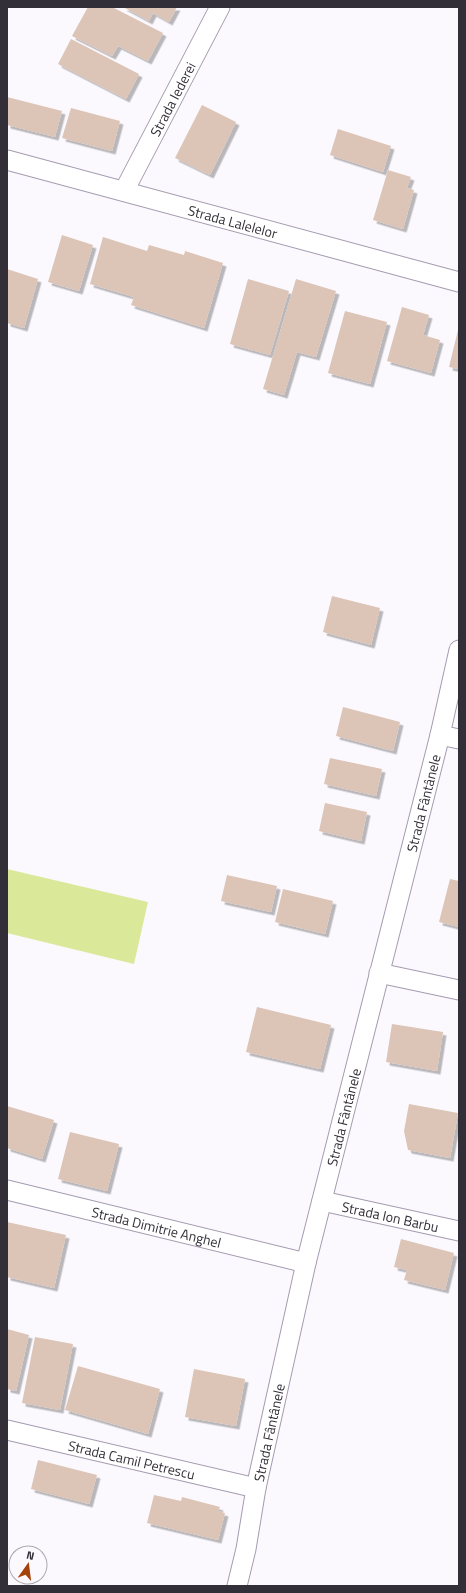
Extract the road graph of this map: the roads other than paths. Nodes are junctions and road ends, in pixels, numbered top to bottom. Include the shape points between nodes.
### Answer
1 (220, 7) edge
2 (7, 160) edge
3 (124, 192) junction
4 (459, 282) edge
5 (459, 650) edge
6 (440, 735) junction
7 (459, 739) edge
8 (379, 973) junction
9 (459, 990) edge
10 (7, 1190) edge
11 (322, 1201) junction
12 (459, 1231) edge
13 (306, 1263) junction
14 (7, 1430) edge
15 (256, 1488) junction
16 (237, 1586) edge

1 - 3 street, Strada Iederei
2 - 3 street, Strada Lalelelor
3 - 4 street, Strada Lalelelor
5 - 6 street, Strada Fântânele
6 - 7 street
6 - 8 street, Strada Fântânele
8 - 9 street
8 - 11 street, Strada Fântânele
10 - 13 street, Strada Dimitrie Anghel
11 - 12 street, Strada Ion Barbu
11 - 13 street, Strada Fântânele
13 - 15 street, Strada Fântânele
14 - 15 street, Strada Camil Petrescu
15 - 16 street, Strada Fântânele

